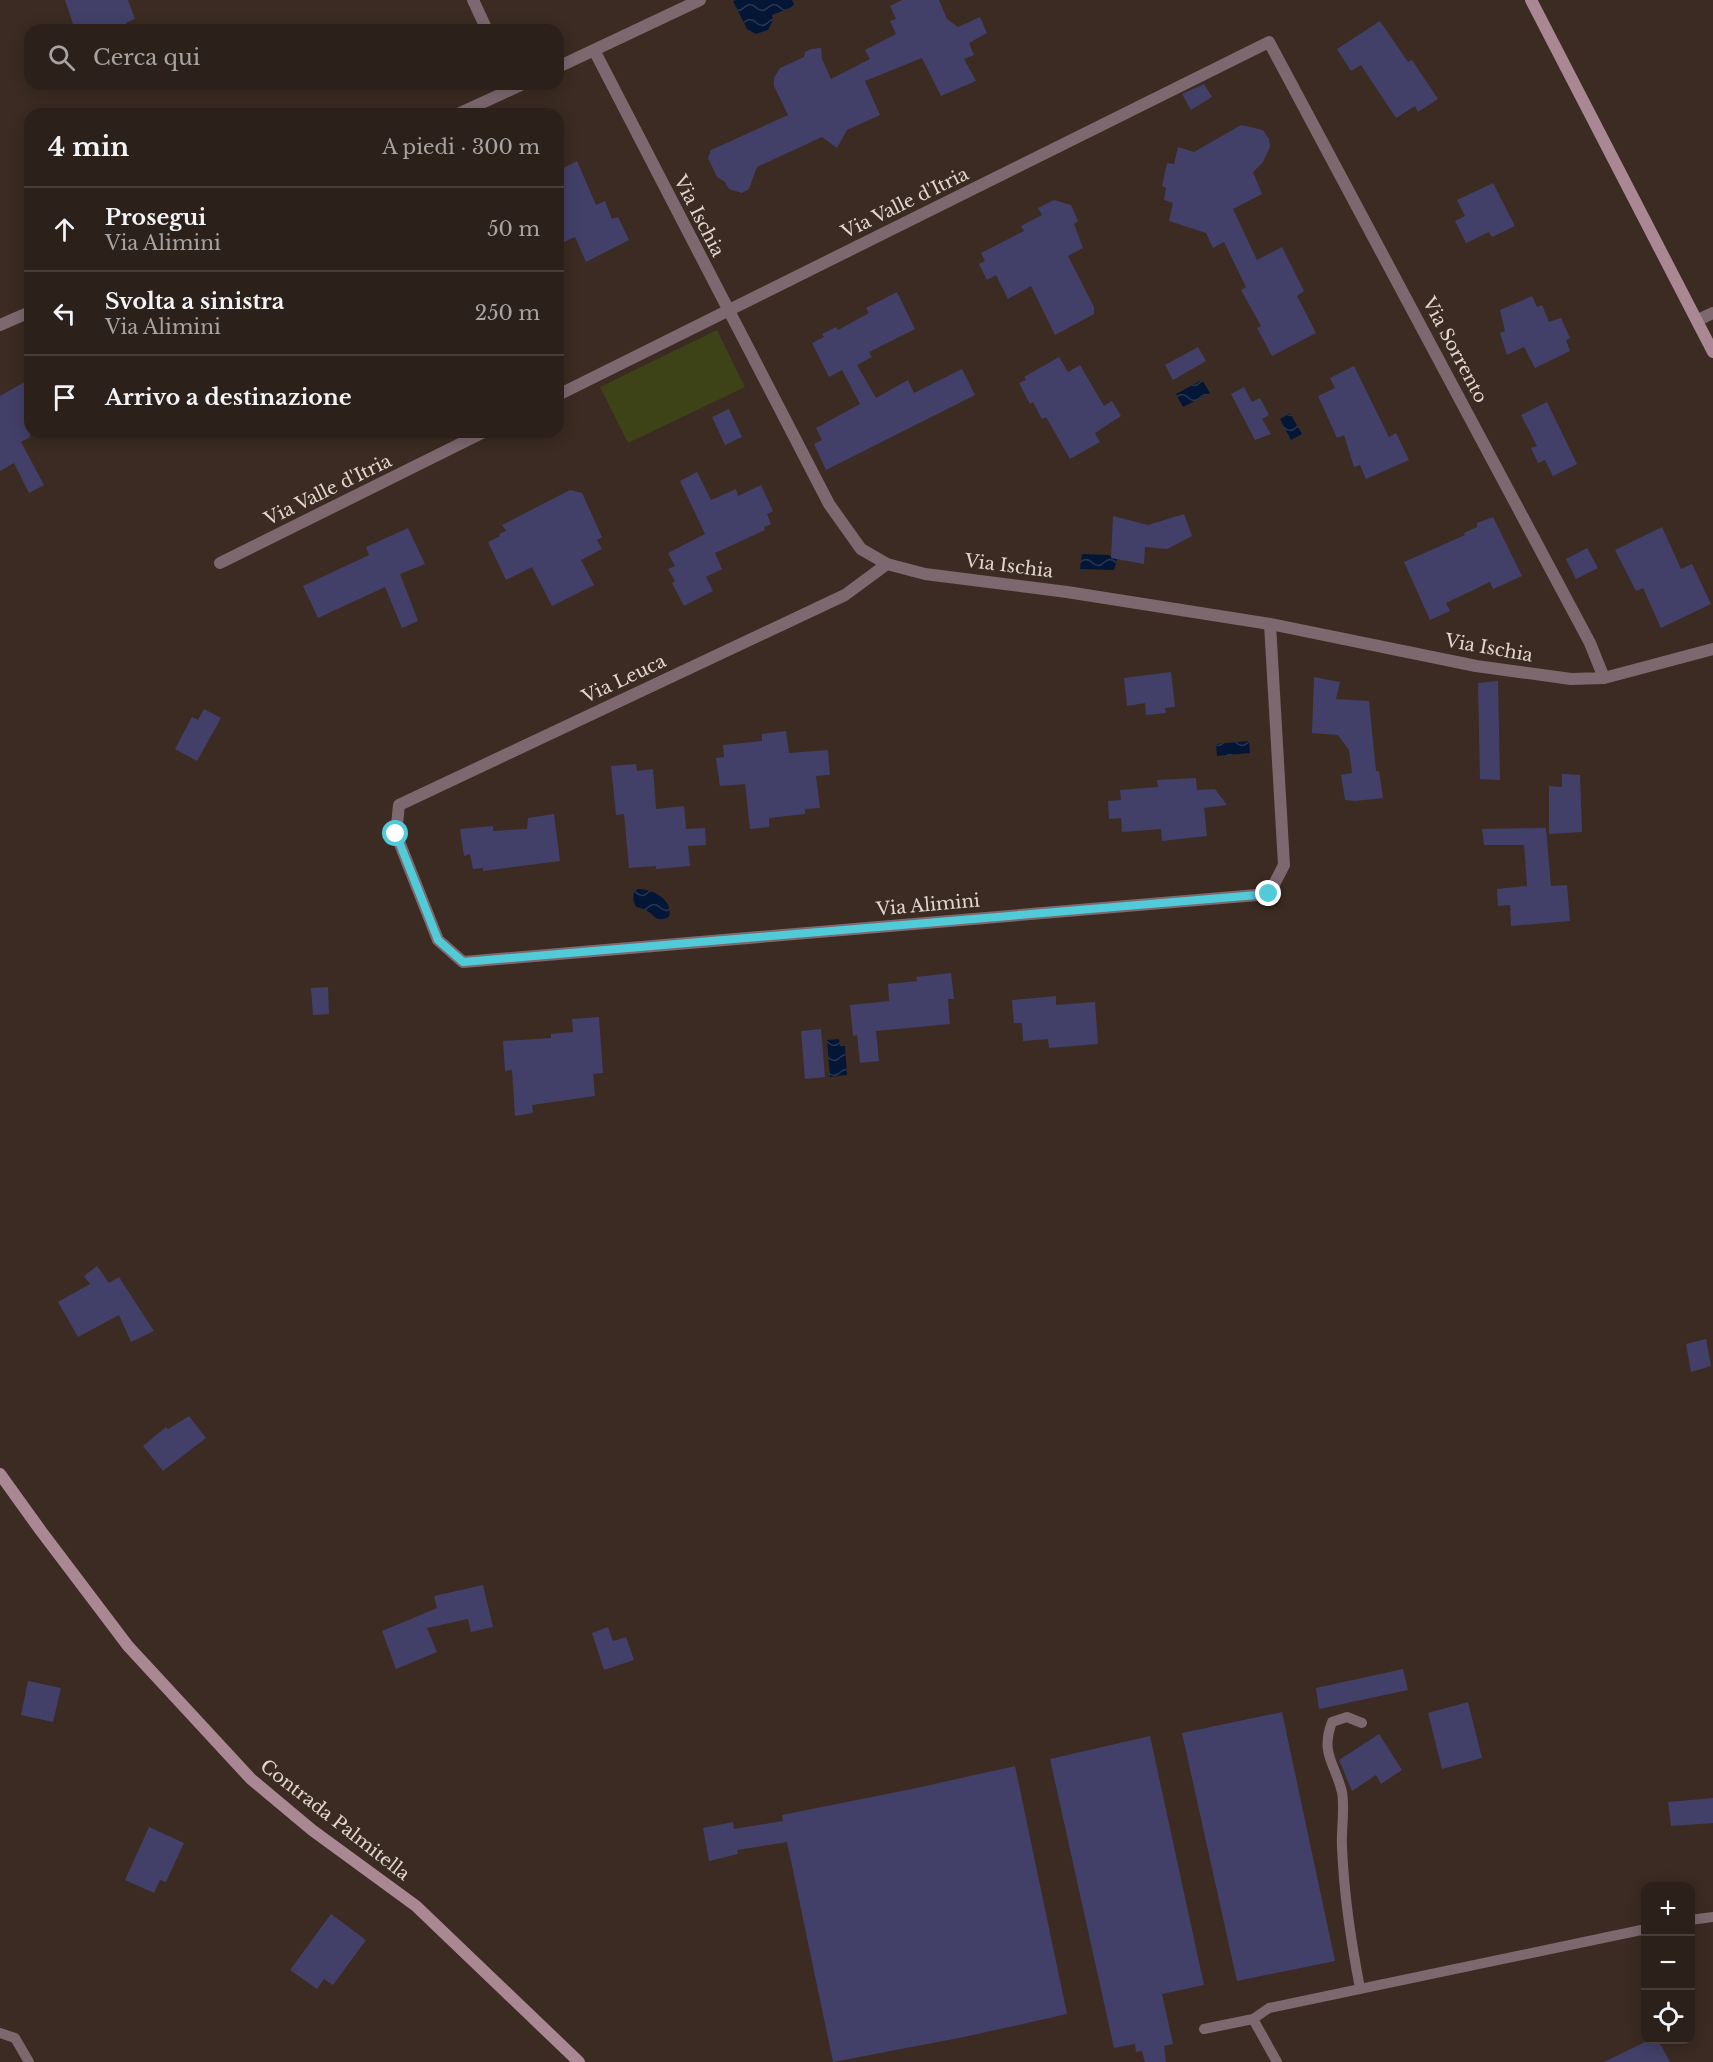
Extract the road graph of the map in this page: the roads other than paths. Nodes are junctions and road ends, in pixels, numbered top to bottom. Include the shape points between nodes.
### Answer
1 (472, 0) edge
2 (700, 0) edge
3 (1531, 0) edge
4 (485, 24) edge
5 (1269, 42) joint
6 (594, 50) junction
7 (564, 64) edge
8 (508, 90) edge
9 (470, 108) edge
10 (728, 311) junction
11 (1713, 313) edge
12 (24, 315) edge
13 (1698, 321) junction
14 (0, 326) edge
15 (1713, 351) edge
16 (564, 392) edge
17 (472, 438) edge
18 (220, 563) dead end
19 (886, 564) junction
20 (1270, 624) junction
21 (1713, 649) edge
22 (1604, 678) junction
23 (396, 834) joint
24 (0, 1474) edge
25 (1362, 1724) dead end
26 (1713, 1917) edge
27 (1695, 1919) edge
28 (1641, 1930) edge
29 (1360, 1988) junction
30 (1253, 2019) junction
31 (1204, 2029) dead end
32 (0, 2033) edge
33 (29, 2062) edge
34 (579, 2062) edge
35 (1277, 2062) edge

1 - 4 street
2 - 6 street
3 - 13 street
5 - 10 street, Via Valle d'Itria
5 - 22 street, Via Sorrento via 1568,601
6 - 7 street
6 - 10 street, Via Ischia
8 - 9 street
10 - 16 street, Via Valle d'Itria
10 - 19 street, Via Ischia via 829,504 861,549
11 - 13 street
12 - 14 street
13 - 15 street
17 - 18 street, Via Valle d'Itria
19 - 20 street, Via Ischia via 925,574
19 - 23 street, Via Leuca via 845,595 399,805
20 - 22 street, Via Ischia via 1476,666 1571,680
20 - 23 street, Via Alimini via 1284,865 1269,894 463,962 438,940
21 - 22 street, Via Ischia
24 - 34 street, Contrada Palmitella via 128,1646 251,1779 312,1830 416,1906
25 - 29 lane via 1347,1717 1332,1722 1326,1737 1330,1763 1342,1792 1342,1847 1350,1935
26 - 27 lane
28 - 29 lane
29 - 30 lane via 1269,2008
30 - 31 lane
30 - 35 lane
32 - 33 lane via 15,2038

